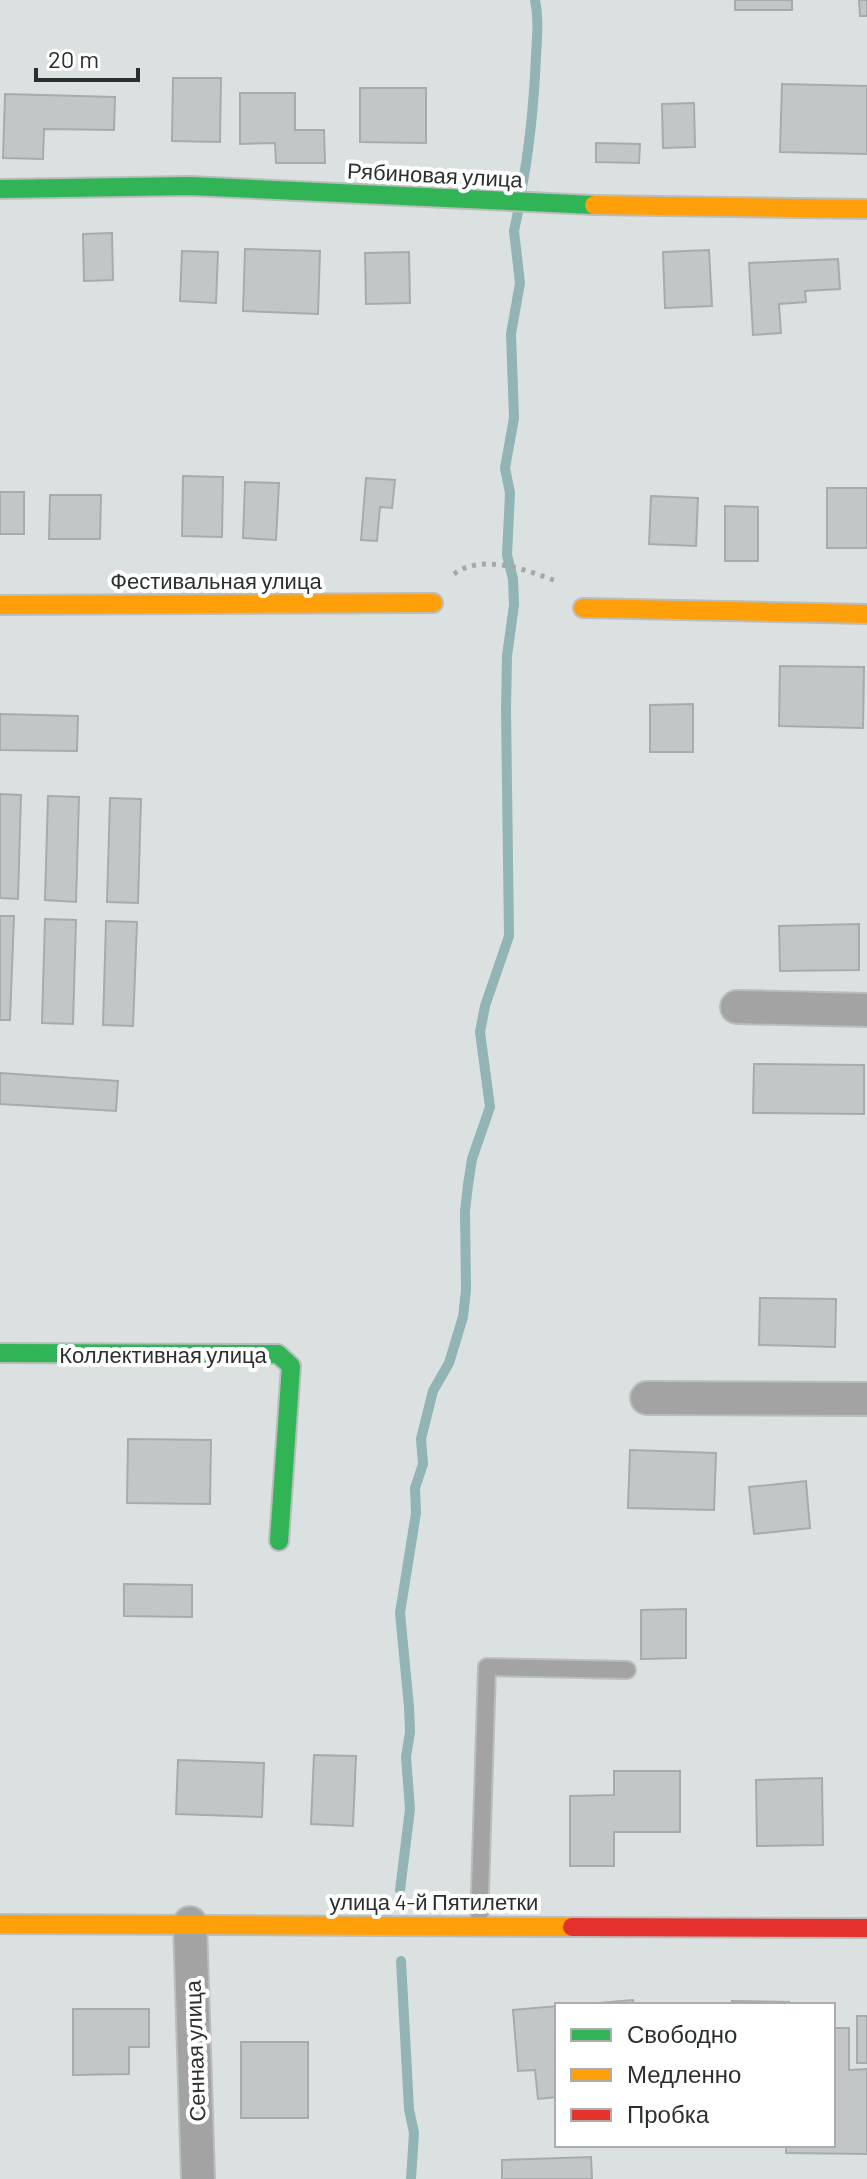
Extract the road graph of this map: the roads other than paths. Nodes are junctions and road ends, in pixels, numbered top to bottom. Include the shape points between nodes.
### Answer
1 (0, 189) edge
2 (867, 209) edge
3 (433, 603) dead end
4 (0, 605) edge
5 (583, 608) dead end
6 (867, 614) edge
7 (737, 1007) dead end
8 (867, 1010) edge
9 (0, 1353) edge
10 (647, 1398) dead end
11 (867, 1399) edge
12 (279, 1541) dead end
13 (627, 1670) dead end
14 (190, 1923) junction
15 (0, 1924) edge
16 (479, 1925) junction
17 (867, 1928) edge
18 (198, 2179) edge

1 - 2 street, Рябиновая улица via 190,186 631,207
3 - 4 street, Фестивальная улица
5 - 6 street
7 - 8 street
9 - 12 street, Коллективная улица via 278,1354 291,1366
10 - 11 street
13 - 16 lane via 487,1667
14 - 15 street, улица 4-й Пятилетки
14 - 16 street, улица 4-й Пятилетки
14 - 18 street, Сенная улица
16 - 17 street, улица 4-й Пятилетки

